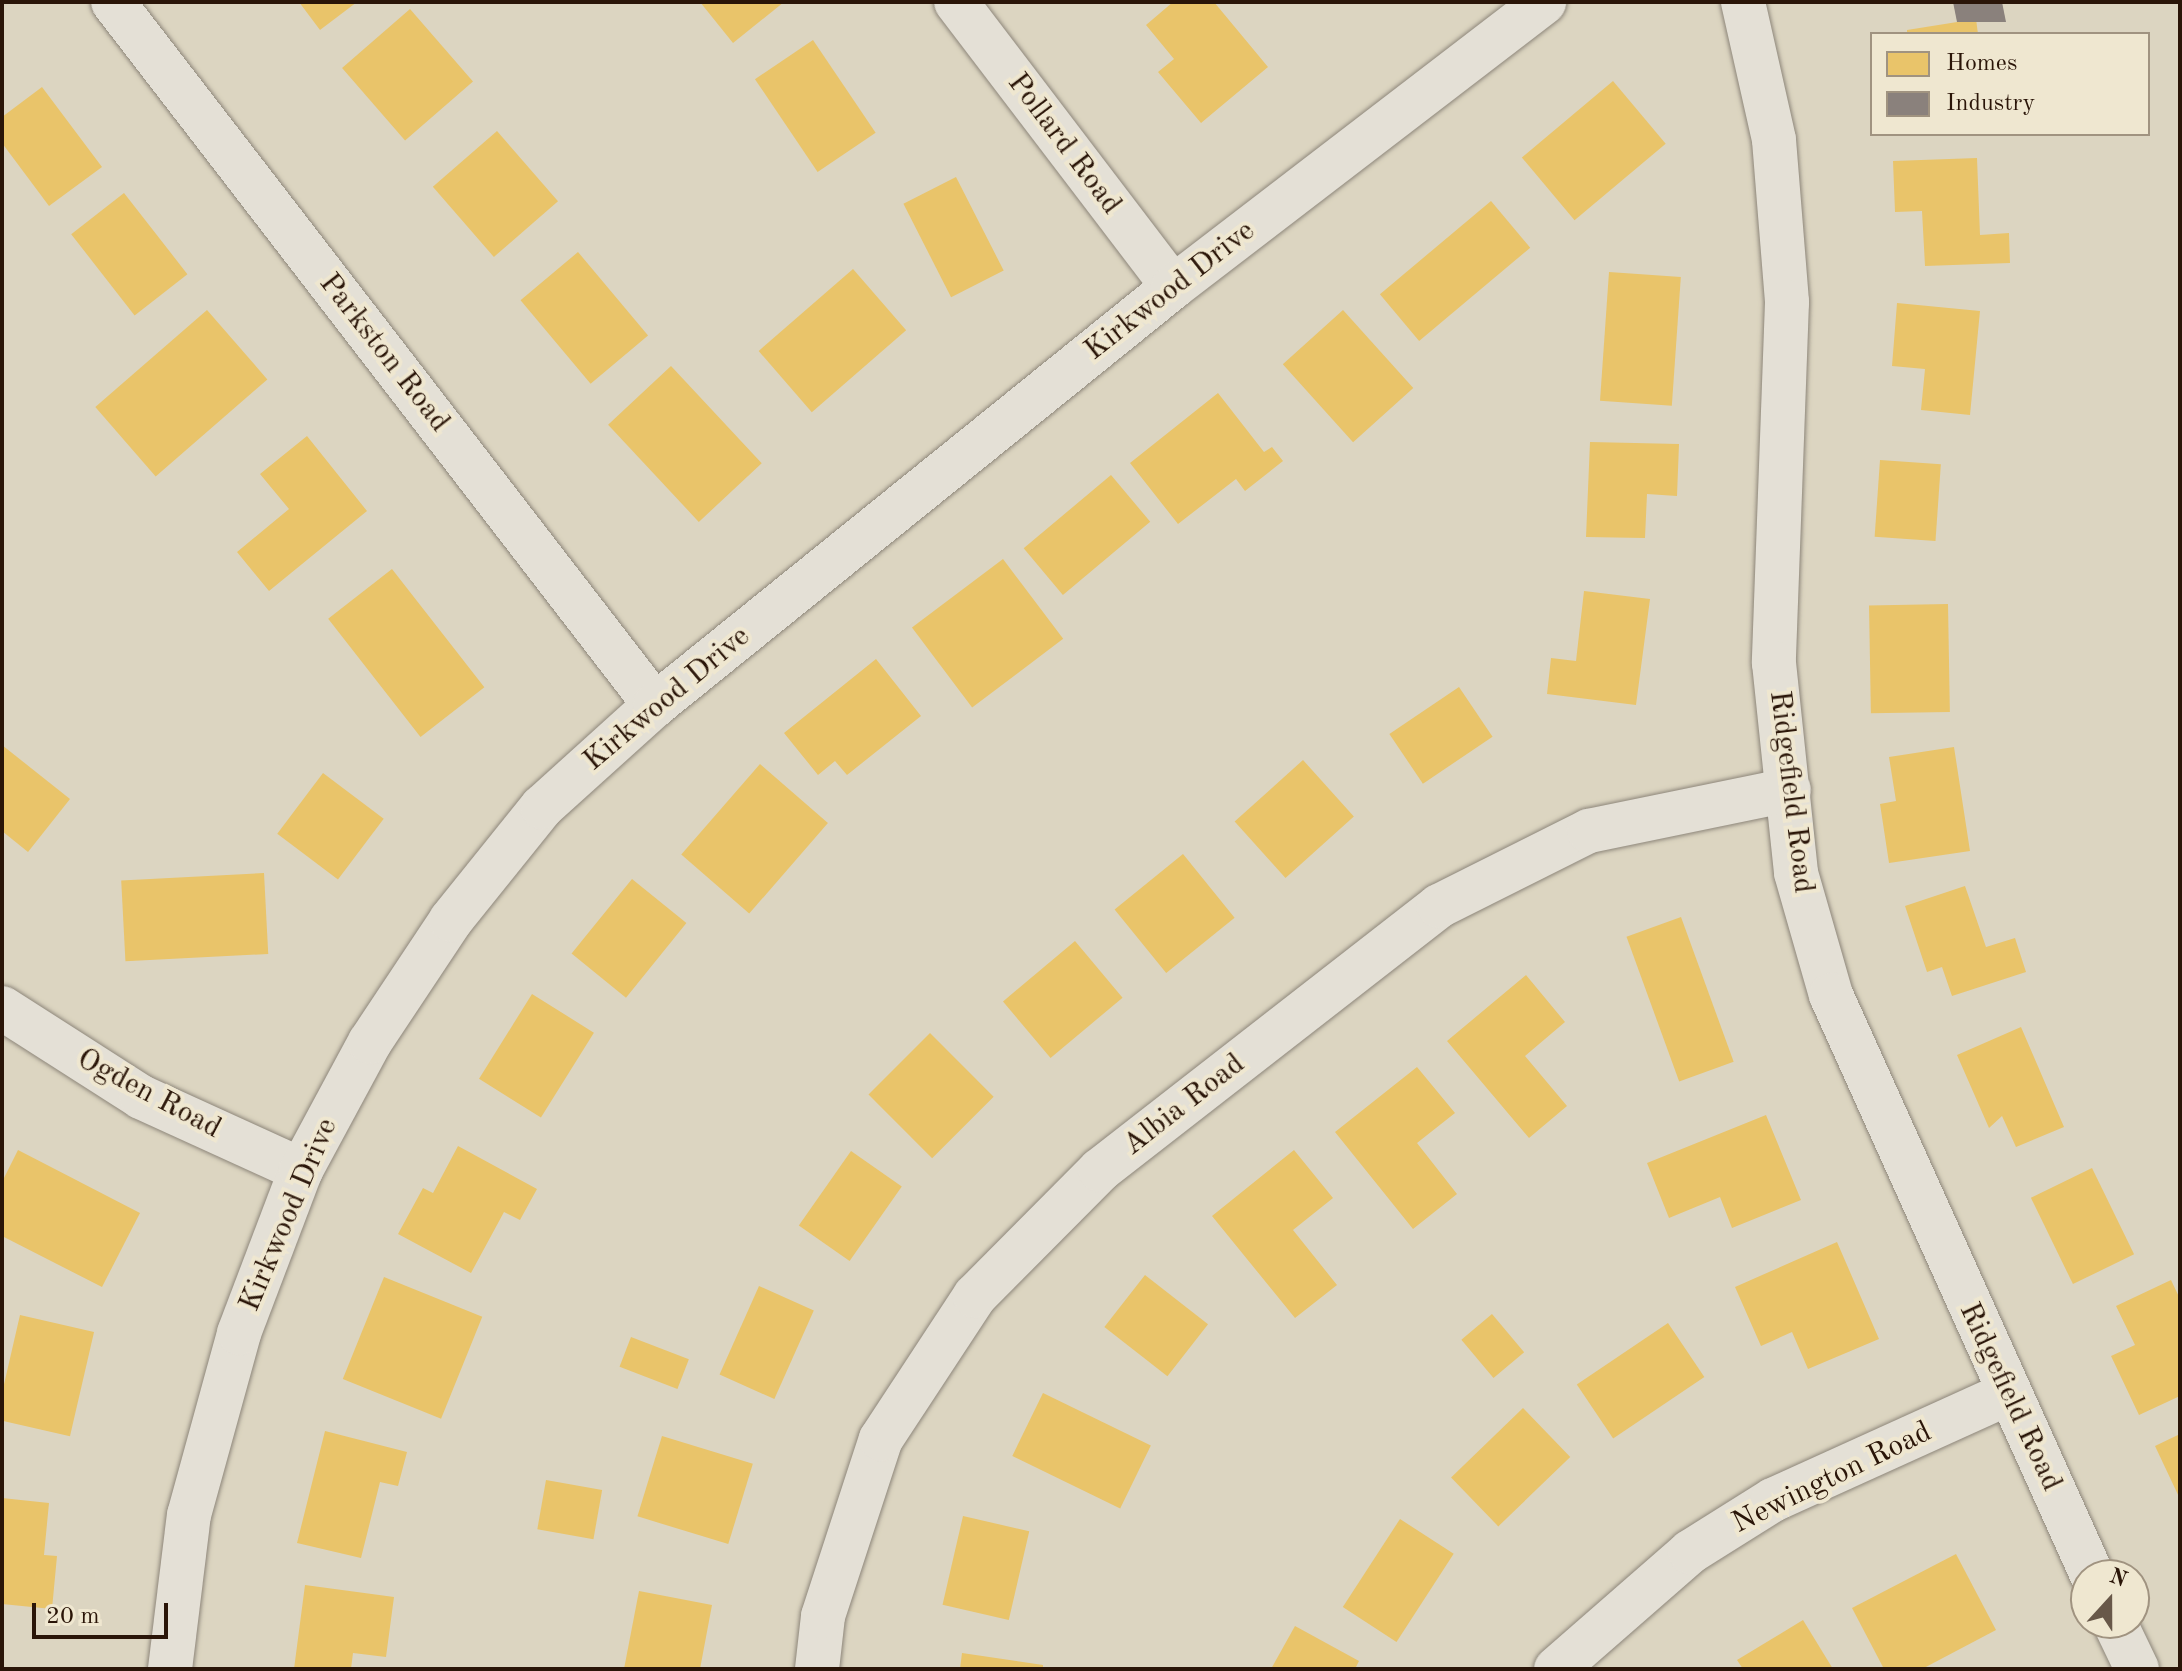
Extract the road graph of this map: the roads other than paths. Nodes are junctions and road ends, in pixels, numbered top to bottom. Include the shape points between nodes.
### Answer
1 (113, 2) edge
2 (956, 2) edge
3 (1544, 2) edge
4 (1743, 2) edge
5 (1173, 287) junction
6 (655, 705) junction
7 (1789, 790) junction
8 (2, 1008) edge
9 (301, 1170) junction
10 (2007, 1394) junction
11 (2084, 1559) edge
12 (2123, 1639) edge
13 (170, 1669) edge
14 (817, 1669) edge
15 (1556, 1669) edge
16 (2137, 1669) edge

1 - 6 street, Parkston Road
2 - 5 street, Pollard Road
3 - 5 street, Kirkwood Drive
4 - 7 street, Ridgefield Road via 1774,140 1787,302 1774,663
5 - 6 street, Kirkwood Drive
6 - 9 street, Kirkwood Drive via 542,807 451,920 370,1042
7 - 10 street, Ridgefield Road via 1796,873 1831,995
7 - 14 street, Albia Road via 1589,831 1439,906 1100,1170 975,1296 881,1439 823,1616
8 - 9 street, Ogden Road via 141,1097
9 - 13 street, Kirkwood Drive via 239,1333 189,1515
10 - 11 street, Ridgefield Road
10 - 15 street, Newington Road via 1773,1500 1690,1552
12 - 16 street

